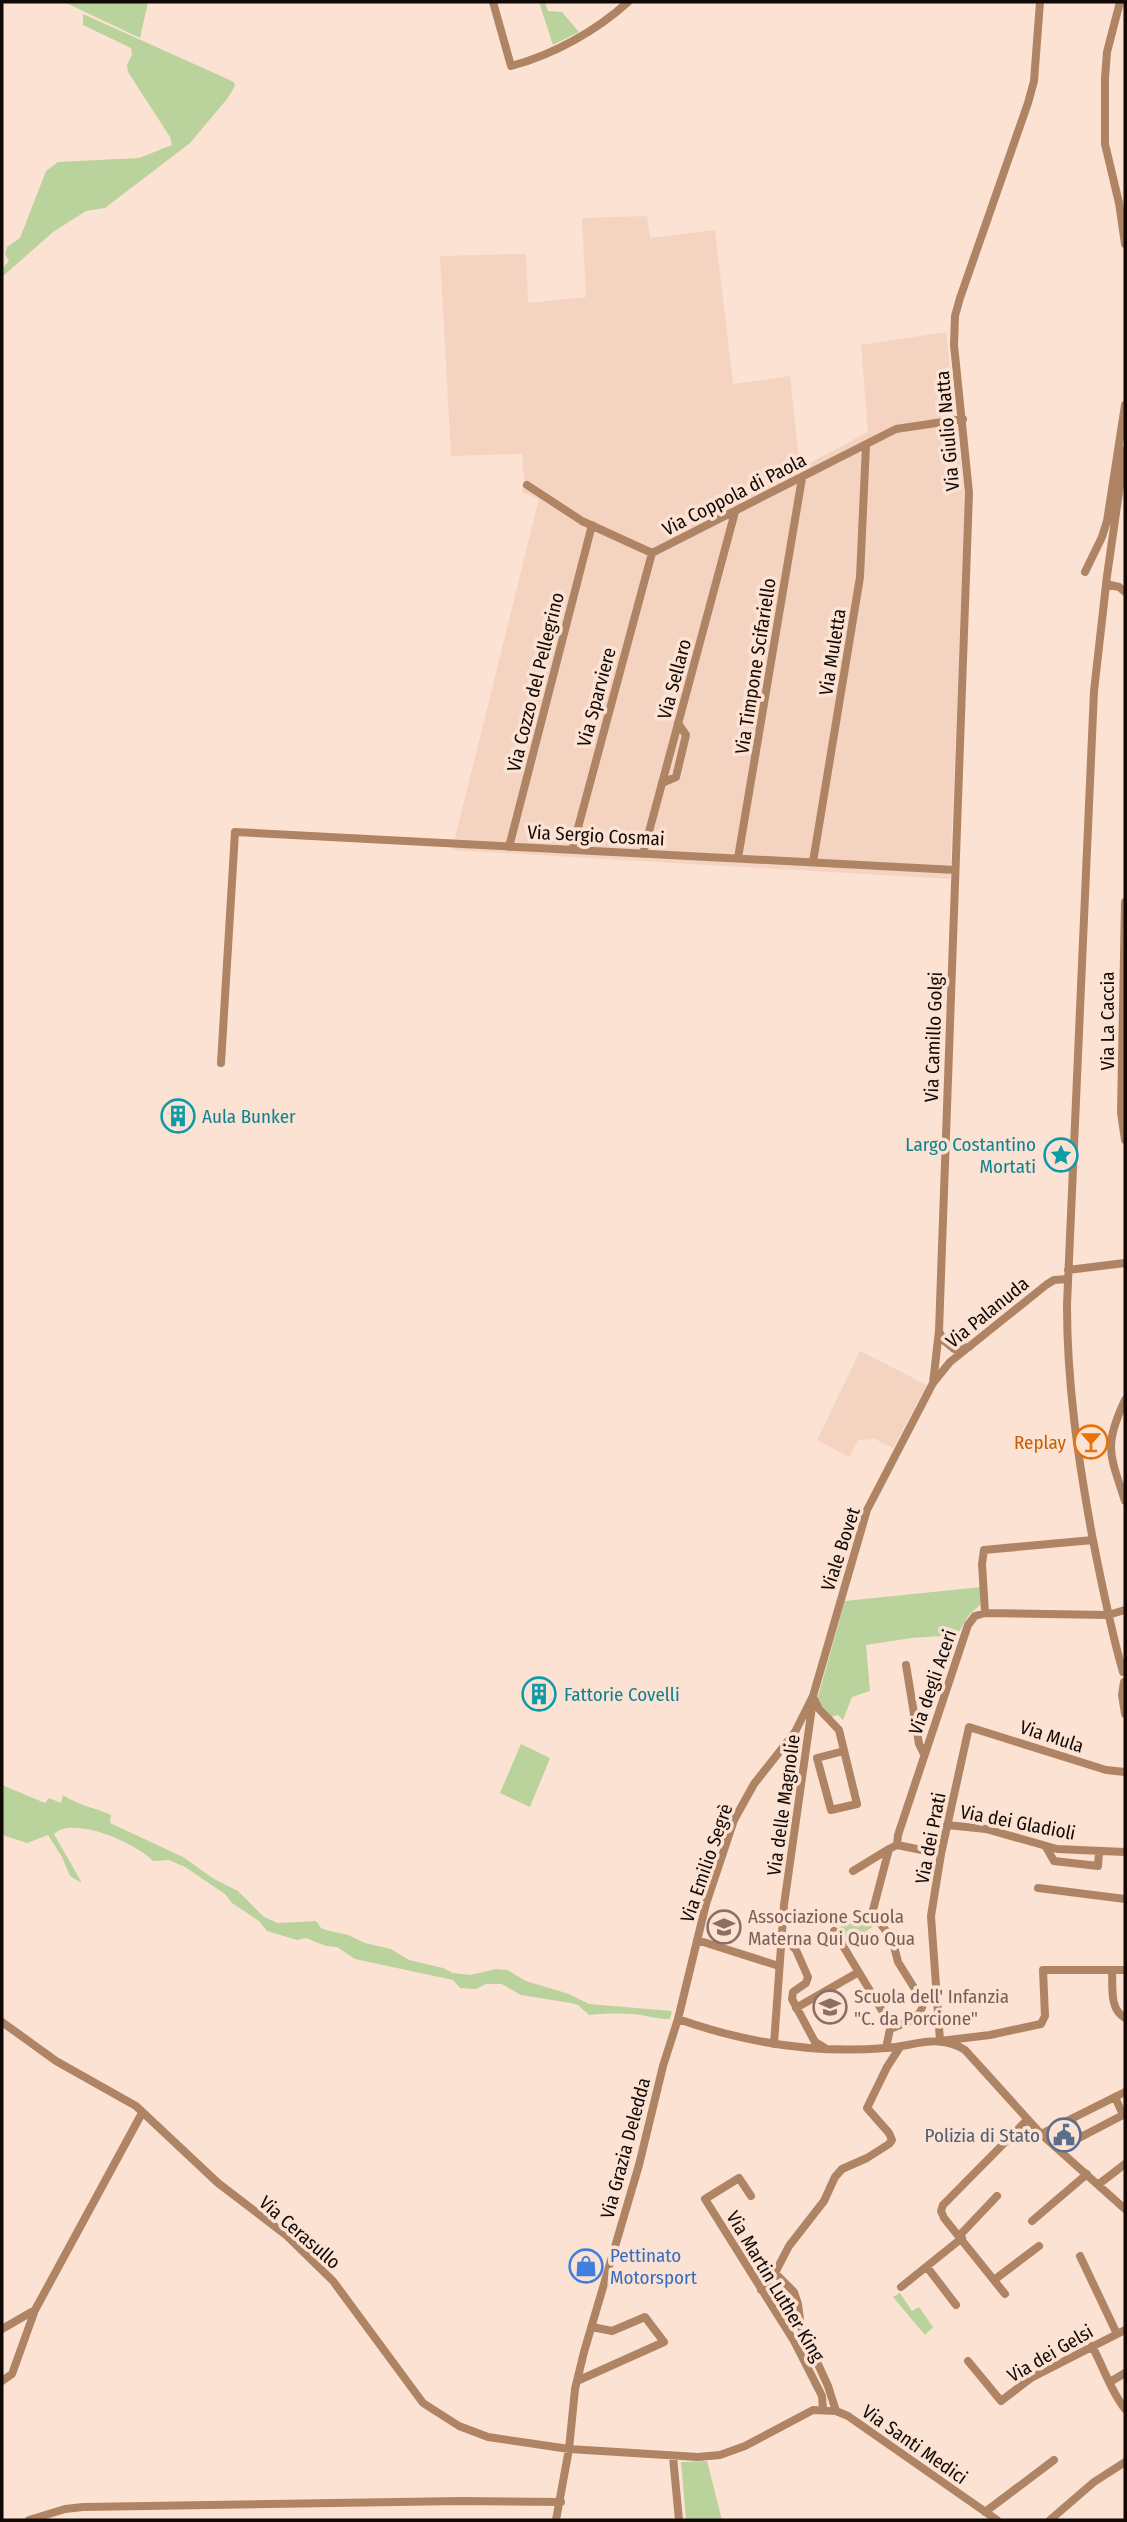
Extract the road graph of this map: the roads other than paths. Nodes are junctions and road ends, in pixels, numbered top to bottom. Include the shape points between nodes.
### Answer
1 (493, 2) edge
2 (628, 2) edge
3 (1040, 2) edge
4 (1120, 2) edge
5 (1125, 244) edge
6 (1125, 405) edge
7 (963, 419) junction
8 (866, 445) junction
9 (1125, 450) edge
10 (802, 478) junction
11 (527, 485) dead end
12 (1121, 508) edge
13 (735, 512) junction
14 (592, 525) junction
15 (652, 553) junction
16 (1085, 572) dead end
17 (1106, 584) junction
18 (1125, 592) edge
19 (509, 847) junction
20 (572, 850) junction
21 (643, 854) junction
22 (738, 858) junction
23 (813, 862) junction
24 (955, 870) junction
25 (1125, 902) edge
26 (221, 1063) dead end
27 (1125, 1140) edge
28 (1125, 1263) edge
29 (1068, 1275) junction
30 (939, 1331) junction
31 (972, 1346) junction
32 (933, 1383) junction
33 (1125, 1401) edge
34 (1125, 1501) edge
35 (1093, 1540) junction
36 (1125, 1610) edge
37 (985, 1613) junction
38 (1108, 1615) junction
39 (1114, 1635) junction
40 (1125, 1652) edge
41 (906, 1665) dead end
42 (1124, 1670) edge
43 (1125, 1683) edge
44 (813, 1696) junction
45 (1125, 1708) edge
46 (835, 1723) junction
47 (811, 1725) junction
48 (970, 1727) joint
49 (795, 1732) junction
50 (807, 1751) junction
51 (844, 1751) junction
52 (924, 1754) junction
53 (1125, 1772) edge
54 (947, 1825) junction
55 (893, 1847) junction
56 (1046, 1847) junction
57 (1099, 1852) junction
58 (1125, 1852) edge
59 (941, 1854) junction
60 (853, 1871) dead end
61 (1038, 1888) dead end
62 (1125, 1899) edge
63 (834, 1931) dead end
64 (782, 1936) junction
65 (697, 1940) junction
66 (779, 1966) junction
67 (1112, 1970) junction
68 (1125, 1970) edge
69 (858, 1973) junction
70 (796, 2008) junction
71 (1125, 2018) edge
72 (678, 2019) junction
73 (2, 2022) edge
74 (890, 2029) junction
75 (940, 2041) junction
76 (774, 2045) junction
77 (900, 2047) junction
78 (886, 2048) junction
79 (827, 2049) junction
80 (1125, 2092) edge
81 (1115, 2097) junction
82 (142, 2113) junction
83 (1071, 2119) junction
84 (1027, 2120) junction
85 (1041, 2134) junction
86 (1080, 2137) junction
87 (1058, 2149) junction
88 (1125, 2164) edge
89 (1087, 2174) junction
90 (1098, 2184) junction
91 (751, 2196) dead end
92 (997, 2196) dead end
93 (1125, 2209) edge
94 (1032, 2221) dead end
95 (961, 2237) junction
96 (1039, 2246) dead end
97 (1080, 2256) dead end
98 (927, 2267) junction
99 (775, 2273) junction
100 (994, 2280) junction
101 (901, 2287) dead end
102 (761, 2290) junction
103 (1005, 2294) dead end
104 (956, 2305) dead end
105 (35, 2309) junction
106 (592, 2327) junction
107 (2, 2329) edge
108 (1121, 2332) edge
109 (1091, 2346) junction
110 (968, 2361) dead end
111 (1125, 2374) edge
112 (2, 2381) edge
113 (577, 2381) junction
114 (1110, 2382) junction
115 (822, 2396) junction
116 (835, 2407) junction
117 (822, 2409) junction
118 (1125, 2409) edge
119 (569, 2449) junction
120 (673, 2457) junction
121 (1054, 2460) dead end
122 (1125, 2462) edge
123 (561, 2502) junction
124 (985, 2512) junction
125 (29, 2520) edge
126 (556, 2520) edge
127 (679, 2520) edge
128 (997, 2520) edge
129 (1050, 2520) edge

1 - 2 street via 511,66 545,56
3 - 7 street, Via Giulio Natta via 1031,92 956,316 954,345
4 - 5 street via 1107,52 1105,144
6 - 16 street via 1107,521
7 - 8 street, Via Coppola di Paola via 896,429
7 - 24 street, Via Giulio Natta via 969,493
8 - 10 street, Via Coppola di Paola
8 - 23 street, Via Muletta via 860,577
9 - 12 street
10 - 13 street, Via Coppola di Paola
10 - 22 street, Via Timpone Scifariello
11 - 14 street, Via Coppola di Paola
12 - 17 street
13 - 15 street, Via Coppola di Paola
13 - 21 street, Via Sellaro
14 - 15 street, Via Coppola di Paola
14 - 19 street, Via Cozzo del Pellegrino
15 - 20 street, Via Sparviere
17 - 18 street
17 - 29 street via 1094,691
19 - 20 street, Via Sergio Cosmai
19 - 26 street, Via Sergio Cosmai via 235,832
20 - 21 street, Via Sergio Cosmai
21 - 22 street, Via Sergio Cosmai
22 - 23 street, Via Sergio Cosmai
23 - 24 street, Via Sergio Cosmai
24 - 30 street, Via Camillo Golgi
25 - 27 street, Via La Caccia via 1121,1113
28 - 29 street, Via Palanuda
29 - 31 street, Via Palanuda via 1046,1285
29 - 35 street via 1071,1408
30 - 31 street via 954,1349
30 - 32 street, Via Camillo Golgi
31 - 32 street, Via Palanuda via 950,1362
32 - 44 street, Viale Bovet via 867,1510
33 - 34 street via 1110,1444
35 - 37 street via 984,1550
35 - 38 street
36 - 38 street
37 - 38 street
37 - 52 street, Via degli Aceri via 975,1616 962,1636
38 - 39 street
39 - 40 street
39 - 42 street
41 - 52 street
42 - 43 street
43 - 45 street
44 - 46 street via 819,1709
44 - 47 street, Via delle Magnolie
44 - 49 street, Viale Bovet
46 - 47 street via 821,1720
46 - 51 street
47 - 50 street, Via delle Magnolie
48 - 53 street, Via Mula
48 - 54 street, Via dei Prati
49 - 50 street via 803,1733
49 - 65 street, Via Emilio Segrè via 739,1810
50 - 64 street, Via delle Magnolie
51 - 51 street via 857,1804 831,1810 817,1758
52 - 55 street, Via degli Aceri
54 - 56 street, Via dei Gladioli via 986,1829
54 - 59 street, Via dei Prati
55 - 59 street
55 - 60 street
55 - 74 street, Via degli Aceri via 873,1910 892,1938 898,1962 923,2008
56 - 57 street, Via dei Gladioli
56 - 57 street via 1054,1861 1098,1866
57 - 58 street, Via dei Gladioli
59 - 75 street, Via dei Prati via 931,1916
61 - 62 street
63 - 69 street
64 - 66 street, Via delle Magnolie
64 - 70 street via 796,1950 808,1977 793,1992
65 - 66 street
65 - 72 street, Via Emilio Segrè
66 - 76 street, Via delle Magnolie
67 - 68 street
67 - 71 street via 1113,2002
67 - 75 street via 1043,1970 1045,2016 1041,2024
69 - 70 street
69 - 74 street
70 - 79 street via 815,2042
72 - 76 street
72 - 106 street, Via Grazia Deledda
73 - 82 street, Via Cerasullo
74 - 78 street
75 - 77 street
75 - 84 street via 965,2050
76 - 79 street
77 - 78 street
77 - 99 street via 867,2108 892,2140 842,2169
78 - 79 street
80 - 81 street
81 - 83 street
81 - 86 street via 1123,2115
82 - 105 street
82 - 119 street, Via Cerasullo via 333,2281 423,2403 476,2433
83 - 85 street
83 - 86 street
84 - 85 street
84 - 95 street via 943,2205 944,2218
85 - 87 street
86 - 87 street
87 - 89 street
88 - 90 street
89 - 90 street
89 - 94 street
90 - 93 street
91 - 102 street, Via Martin Luther King via 739,2178 705,2199
92 - 95 street
95 - 98 street
95 - 100 street
96 - 100 street
97 - 108 street
98 - 101 street
98 - 104 street
99 - 102 street
99 - 116 street, Via Martin Luther King via 794,2292 801,2327
100 - 103 street
102 - 115 street, Via Martin Luther King
105 - 107 street
105 - 112 street via 12,2375
106 - 113 street, Via Grazia Deledda
106 - 113 street via 612,2331 645,2317 664,2342
108 - 109 street, Via dei Gelsi
109 - 110 street, Via dei Gelsi via 1031,2378 1001,2401
109 - 114 street
111 - 114 street
113 - 119 street, Via Grazia Deledda
114 - 118 street
115 - 116 street
115 - 117 street, Via Martin Luther King
116 - 117 street, Via Santi Medici
116 - 124 street, Via Santi Medici
117 - 120 street, Via Santi Medici via 720,2455
119 - 120 street, Via Santi Medici
119 - 123 street, Via Grazia Deledda
120 - 127 street
121 - 124 street
122 - 129 street
123 - 125 street via 83,2507
123 - 126 street, Via Grazia Deledda
124 - 128 street, Via Santi Medici

